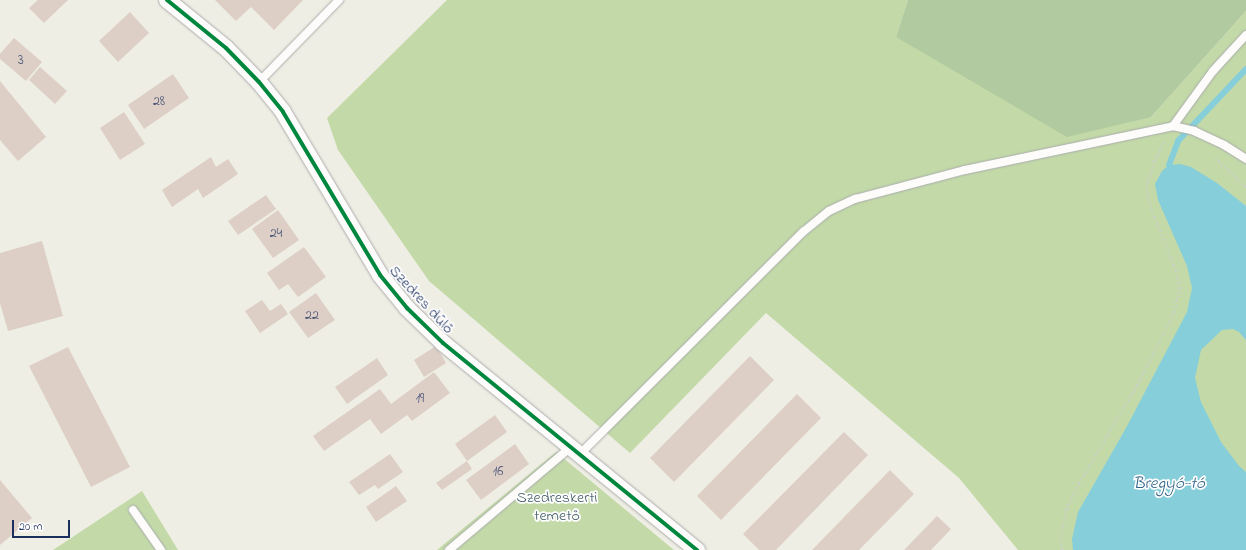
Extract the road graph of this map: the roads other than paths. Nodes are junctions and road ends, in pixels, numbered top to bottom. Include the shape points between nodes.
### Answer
1 (167, 0) edge
2 (339, 0) edge
3 (1246, 35) edge
4 (259, 82) junction
5 (1173, 126) junction
6 (1246, 159) edge
7 (576, 451) junction
8 (132, 510) dead end
9 (161, 550) edge
10 (450, 550) edge
11 (697, 550) edge

1 - 4 street, Szedres dűlő via 226,48
2 - 4 lane
3 - 5 lane via 1213,71
4 - 7 street, Szedres dűlő via 283,112 380,275 407,308 443,343
5 - 6 lane via 1194,131
5 - 7 lane via 965,170 855,198 829,211 803,232
7 - 10 lane
7 - 11 street, Szedres dűlő
8 - 9 lane

